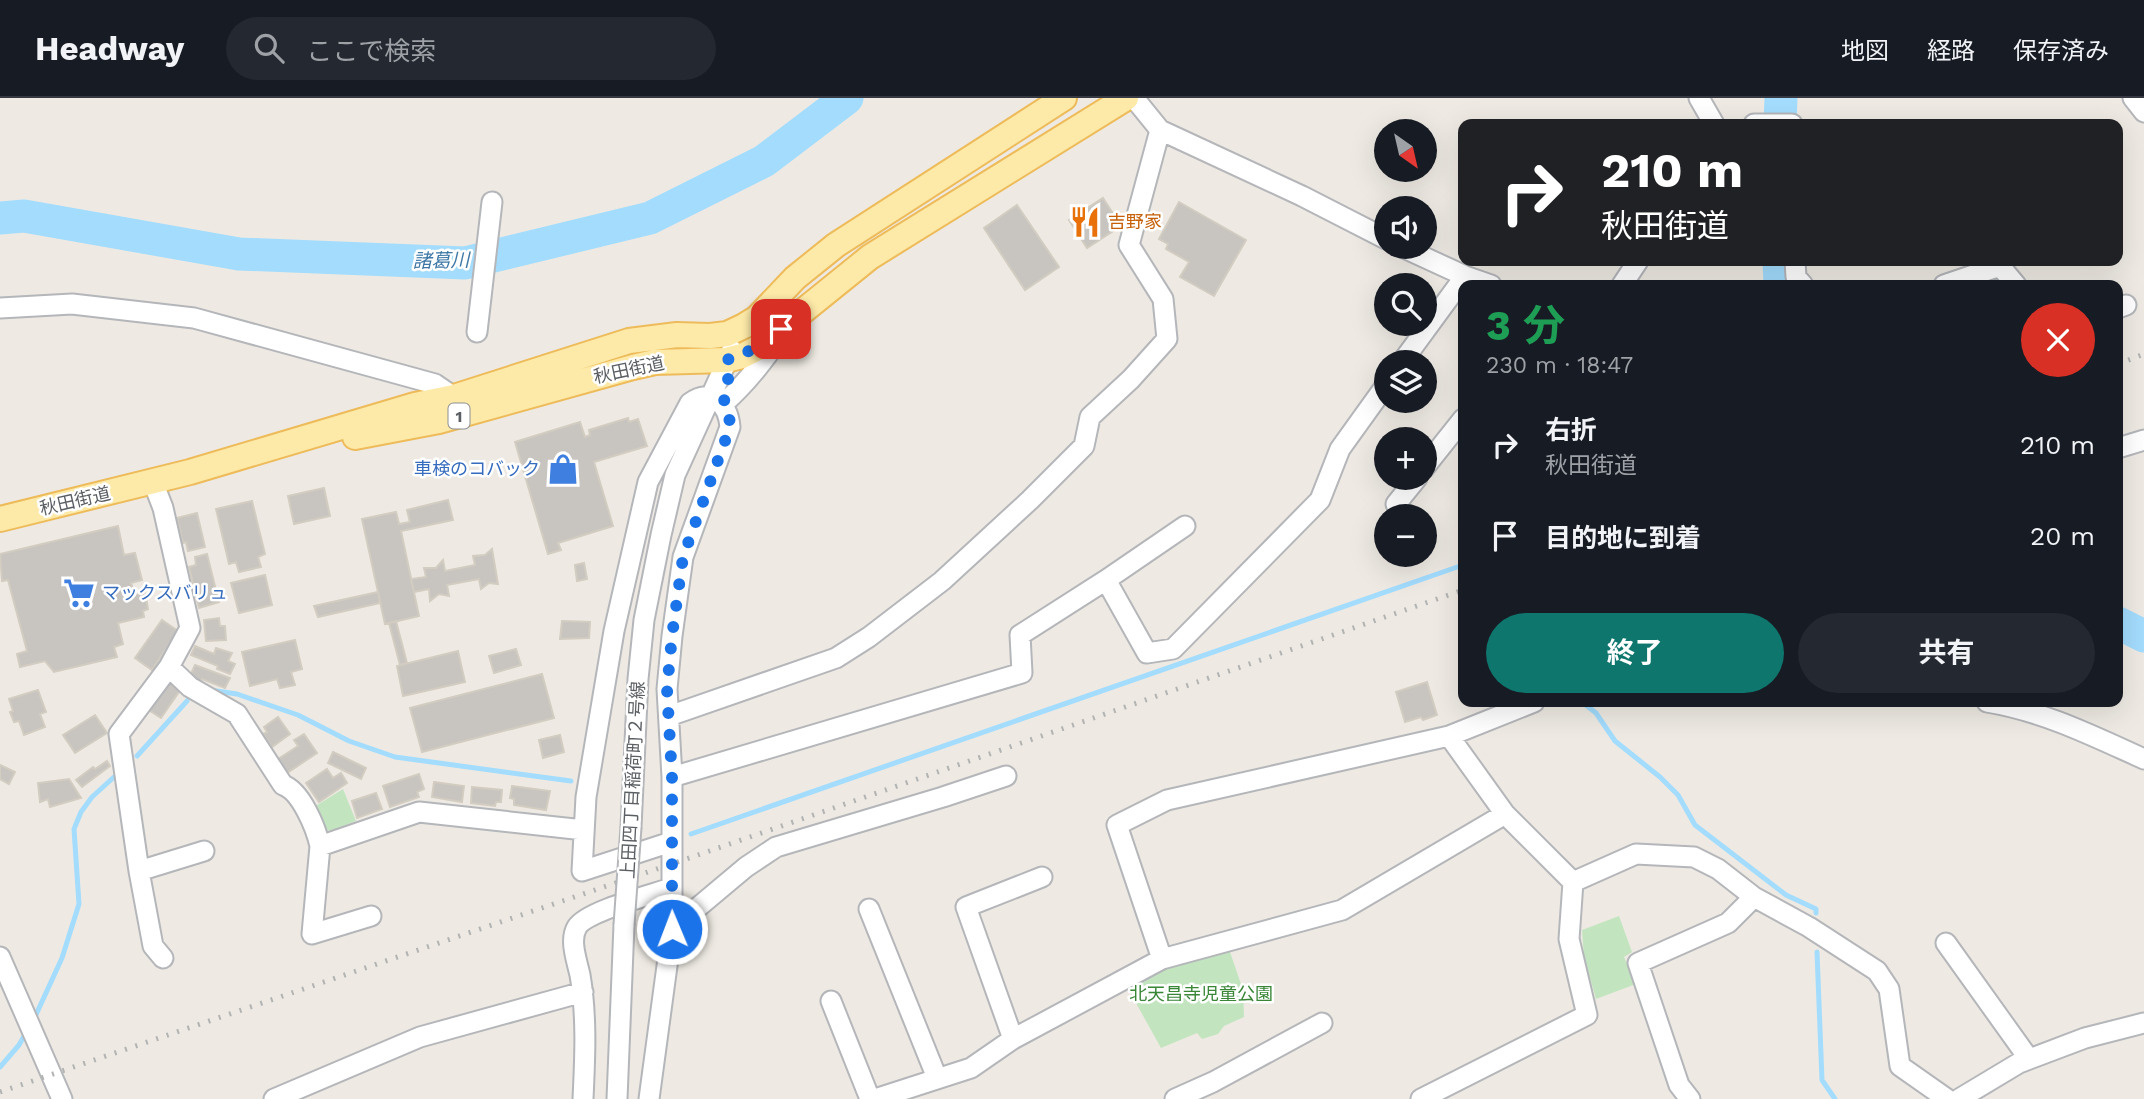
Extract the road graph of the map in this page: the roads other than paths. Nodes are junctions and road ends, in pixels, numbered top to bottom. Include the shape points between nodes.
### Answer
1 (1064, 98) edge
2 (1126, 98) edge
3 (1134, 98) edge
4 (1699, 98) edge
5 (2133, 98) edge
6 (2144, 112) edge
7 (1711, 119) edge
8 (1160, 130) junction
9 (492, 202) dead end
10 (1374, 233) edge
11 (1428, 259) edge
12 (2000, 266) edge
13 (2000, 266) edge
14 (1465, 276) junction
15 (1462, 280) edge
16 (1477, 280) edge
17 (1959, 280) edge
18 (2012, 280) edge
19 (1458, 286) edge
20 (0, 308) edge
21 (757, 318) junction
22 (792, 319) junction
23 (477, 332) dead end
24 (698, 336) junction
25 (1411, 350) edge
26 (726, 360) junction
27 (685, 361) junction
28 (454, 397) junction
29 (717, 401) junction
30 (1374, 402) edge
31 (1458, 425) edge
32 (2144, 440) edge
33 (2123, 447) edge
34 (1437, 452) edge
35 (190, 472) junction
36 (153, 482) junction
37 (1408, 490) edge
38 (1397, 504) edge
39 (0, 519) edge
40 (1185, 526) dead end
41 (1106, 580) junction
42 (169, 667) junction
43 (1522, 707) edge
44 (2043, 708) edge
45 (669, 716) junction
46 (1449, 736) junction
47 (2144, 759) edge
48 (1006, 776) dead end
49 (672, 777) junction
50 (1505, 814) junction
51 (584, 830) junction
52 (671, 842) junction
53 (320, 846) junction
54 (204, 851) dead end
55 (139, 871) junction
56 (1042, 877) dead end
57 (1573, 882) junction
58 (671, 888) junction
59 (1754, 897) junction
60 (869, 909) dead end
61 (371, 916) dead end
62 (672, 929) junction
63 (1946, 943) dead end
64 (0, 957) edge
65 (163, 958) dead end
66 (1162, 959) junction
67 (583, 992) junction
68 (831, 1001) dead end
69 (1322, 1023) dead end
70 (2144, 1023) edge
71 (1013, 1039) junction
72 (2029, 1059) junction
73 (937, 1078) junction
74 (62, 1099) edge
75 (274, 1099) edge
76 (583, 1099) edge
77 (617, 1099) edge
78 (649, 1099) edge
79 (872, 1099) edge
80 (1175, 1099) edge
81 (1421, 1099) edge
82 (1690, 1099) edge
83 (1947, 1099) edge
84 (1959, 1099) edge

1 - 21 main road, 秋田街道 / 1 via 836,245 795,278
2 - 22 main road, 秋田街道 / 1 via 870,257
3 - 8 street
4 - 7 street
5 - 6 street
8 - 10 street
8 - 45 street via 1129,245 1163,299 1167,339 1090,417 1084,446 942,582 869,637 836,658
9 - 23 street
11 - 14 street
12 - 18 street
13 - 17 street
14 - 15 street
14 - 16 street
19 - 25 street
20 - 28 street via 72,304 194,318 435,384
21 - 24 main road, 秋田街道 / 1 via 727,334
21 - 26 street
22 - 26 main road, 秋田街道 / 1 via 755,349
22 - 29 street via 741,388
24 - 26 street via 711,341
24 - 28 main road, 秋田街道 / 1 via 629,341
26 - 27 main road, 秋田街道 / 1
26 - 29 street via 728,385
27 - 29 street via 705,371
27 - 35 main road, 秋田街道 / 1 via 633,366 439,421
28 - 35 main road, 秋田街道 / 1
29 - 45 street via 729,414 730,427 683,557 667,689
29 - 51 street via 698,397 690,403 648,482 614,631
29 - 77 street, 上田四丁目稲荷町２号線, bridge via 675,475 644,620
30 - 41 street via 1340,449 1320,500 1173,649 1147,653
31 - 34 street
32 - 33 street
35 - 36 main road, 秋田街道 / 1
36 - 39 main road, 秋田街道 / 1
36 - 42 street via 190,628
37 - 38 street
40 - 41 street
41 - 49 street via 1020,635 1022,673
42 - 53 street via 190,687 237,714 283,785 291,787 299,799
42 - 55 street via 120,734
43 - 46 street
44 - 47 street
45 - 49 street
46 - 50 street
46 - 66 street via 1167,800 1117,825
48 - 62 street via 776,847
49 - 52 street
50 - 57 street
50 - 66 street via 1342,910
51 - 52 street via 582,871
51 - 53 street via 419,813
52 - 58 street
53 - 61 street via 312,934
54 - 55 street
55 - 65 street via 153,946
56 - 71 street via 966,906
57 - 59 street via 1636,854 1694,857
57 - 81 street via 1569,939 1587,1015
58 - 62 street
58 - 67 street via 592,915 578,926 573,938
59 - 82 street via 1728,923 1638,963 1679,1085
59 - 83 street via 1877,971 1889,989 1900,1066
60 - 73 street
62 - 78 street
63 - 72 street
64 - 74 street
66 - 71 street
67 - 75 street via 420,1037
67 - 76 street
68 - 79 street
69 - 80 street
70 - 72 street via 2084,1038
71 - 73 street via 971,1068
72 - 84 street
73 - 79 street

